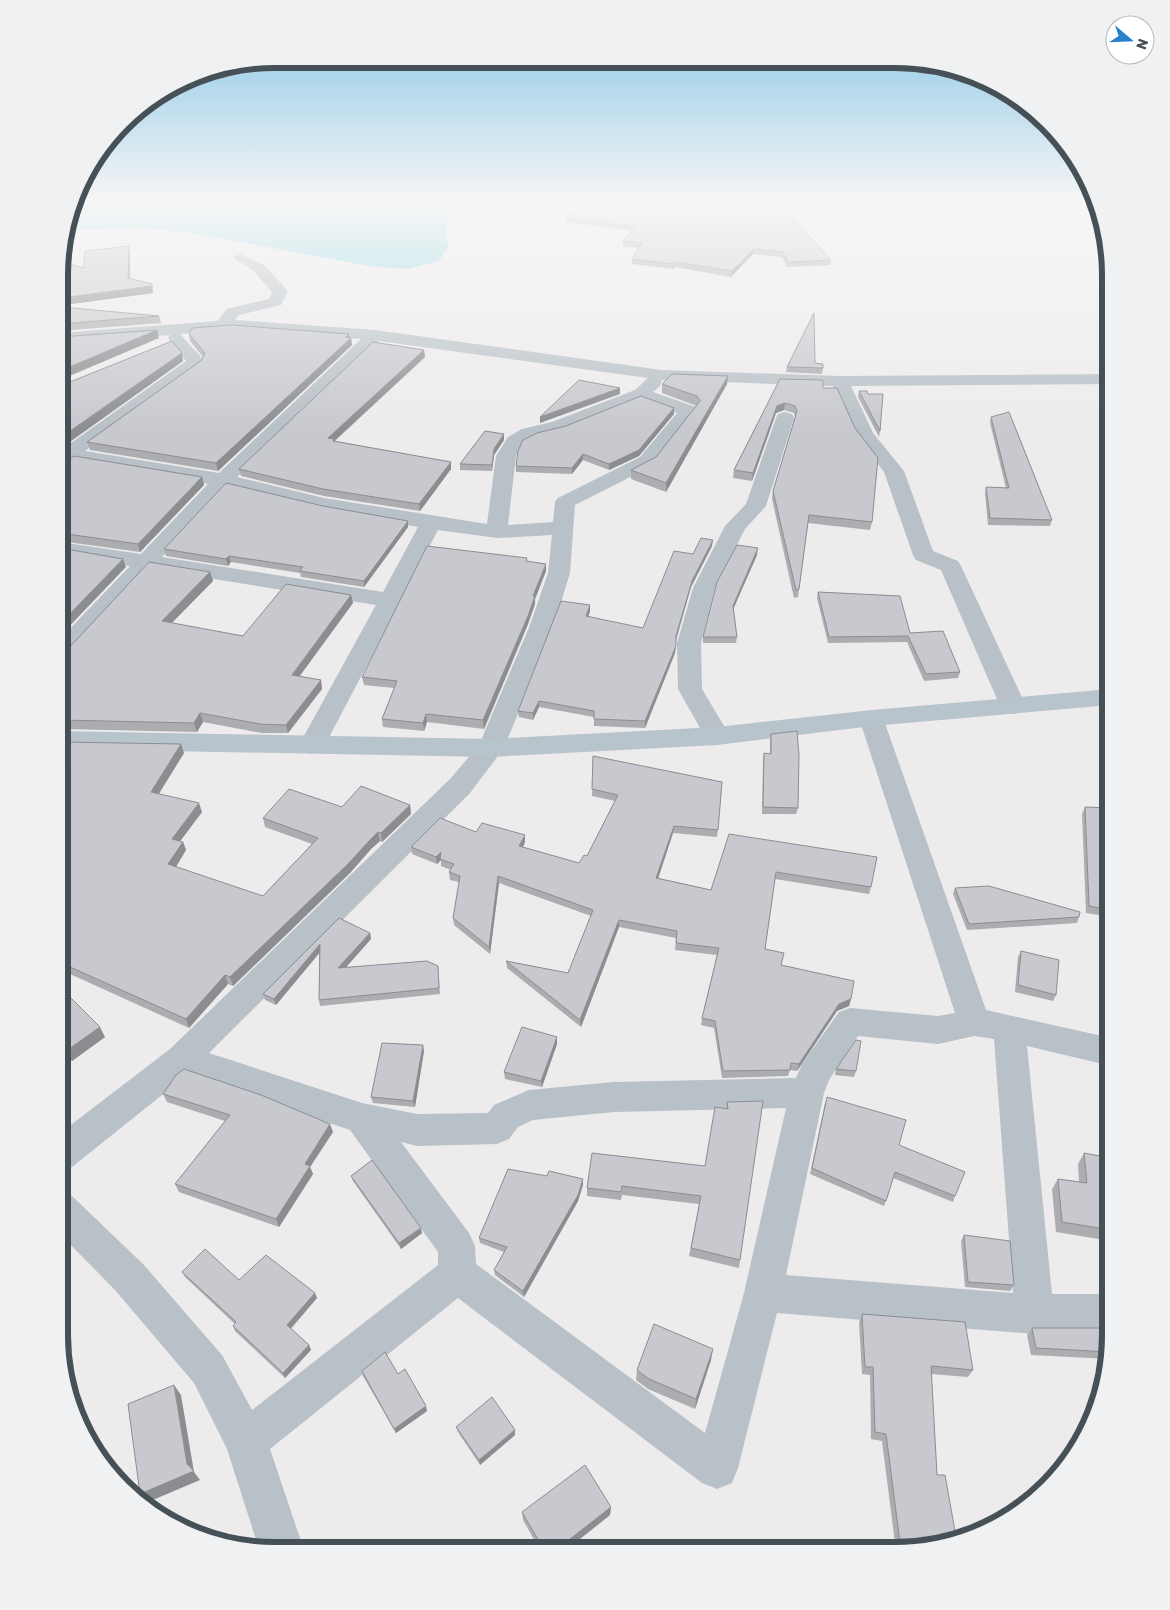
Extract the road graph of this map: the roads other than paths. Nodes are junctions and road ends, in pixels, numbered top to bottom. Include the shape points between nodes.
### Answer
1 (270, 279) edge
2 (214, 326) junction
3 (375, 335) junction
4 (68, 337) edge
5 (176, 338) junction
6 (158, 346) edge
7 (662, 375) junction
8 (1102, 379) edge
9 (840, 381) junction
10 (641, 394) junction
11 (786, 418) dead end
12 (68, 452) edge
13 (68, 457) edge
14 (224, 480) junction
15 (430, 523) junction
16 (564, 528) junction
17 (497, 532) junction
18 (68, 549) edge
19 (150, 560) junction
20 (390, 600) junction
21 (68, 645) edge
22 (1102, 698) edge
23 (1013, 706) junction
24 (872, 718) junction
25 (717, 736) junction
26 (68, 740) edge
27 (312, 745) junction
28 (491, 748) junction
29 (974, 1022) junction
30 (1009, 1028) junction
31 (1102, 1050) edge
32 (182, 1058) junction
33 (808, 1093) junction
34 (362, 1118) junction
35 (68, 1148) edge
36 (68, 1217) edge
37 (458, 1274) junction
38 (762, 1293) junction
39 (1034, 1314) junction
40 (1102, 1314) edge
41 (246, 1441) junction
42 (279, 1542) edge

1 - 2 street via 280,290 275,302 233,312
2 - 3 street
2 - 4 street
2 - 5 street
3 - 7 street
3 - 14 street
5 - 6 street
5 - 12 street via 196,362
7 - 9 street
7 - 10 street
8 - 9 street
9 - 23 street via 864,434 894,471 924,555 950,566
10 - 16 street via 689,411 647,461 565,502
10 - 17 street via 558,426 529,433 515,441 506,456
11 - 25 street via 756,506 736,526 704,588 689,643 690,689
13 - 14 street
14 - 15 street via 324,504
14 - 19 street
15 - 17 street
15 - 20 street
16 - 17 street
16 - 28 street via 559,573 542,625
18 - 19 street
19 - 20 street
19 - 21 street
20 - 27 street
22 - 23 street
23 - 24 street
24 - 25 street
24 - 29 street
25 - 28 street
26 - 27 street
27 - 28 street
28 - 32 street via 460,786
29 - 30 street
29 - 33 street via 938,1030 850,1022 814,1074
30 - 31 street
30 - 39 street
32 - 34 street
32 - 35 street
33 - 34 street via 614,1097 529,1105 506,1116 497,1128 417,1130
33 - 38 street
34 - 37 street via 456,1246
36 - 41 street via 129,1277 208,1369
37 - 38 street via 717,1468
37 - 41 street
38 - 39 street
39 - 40 street
41 - 42 street

